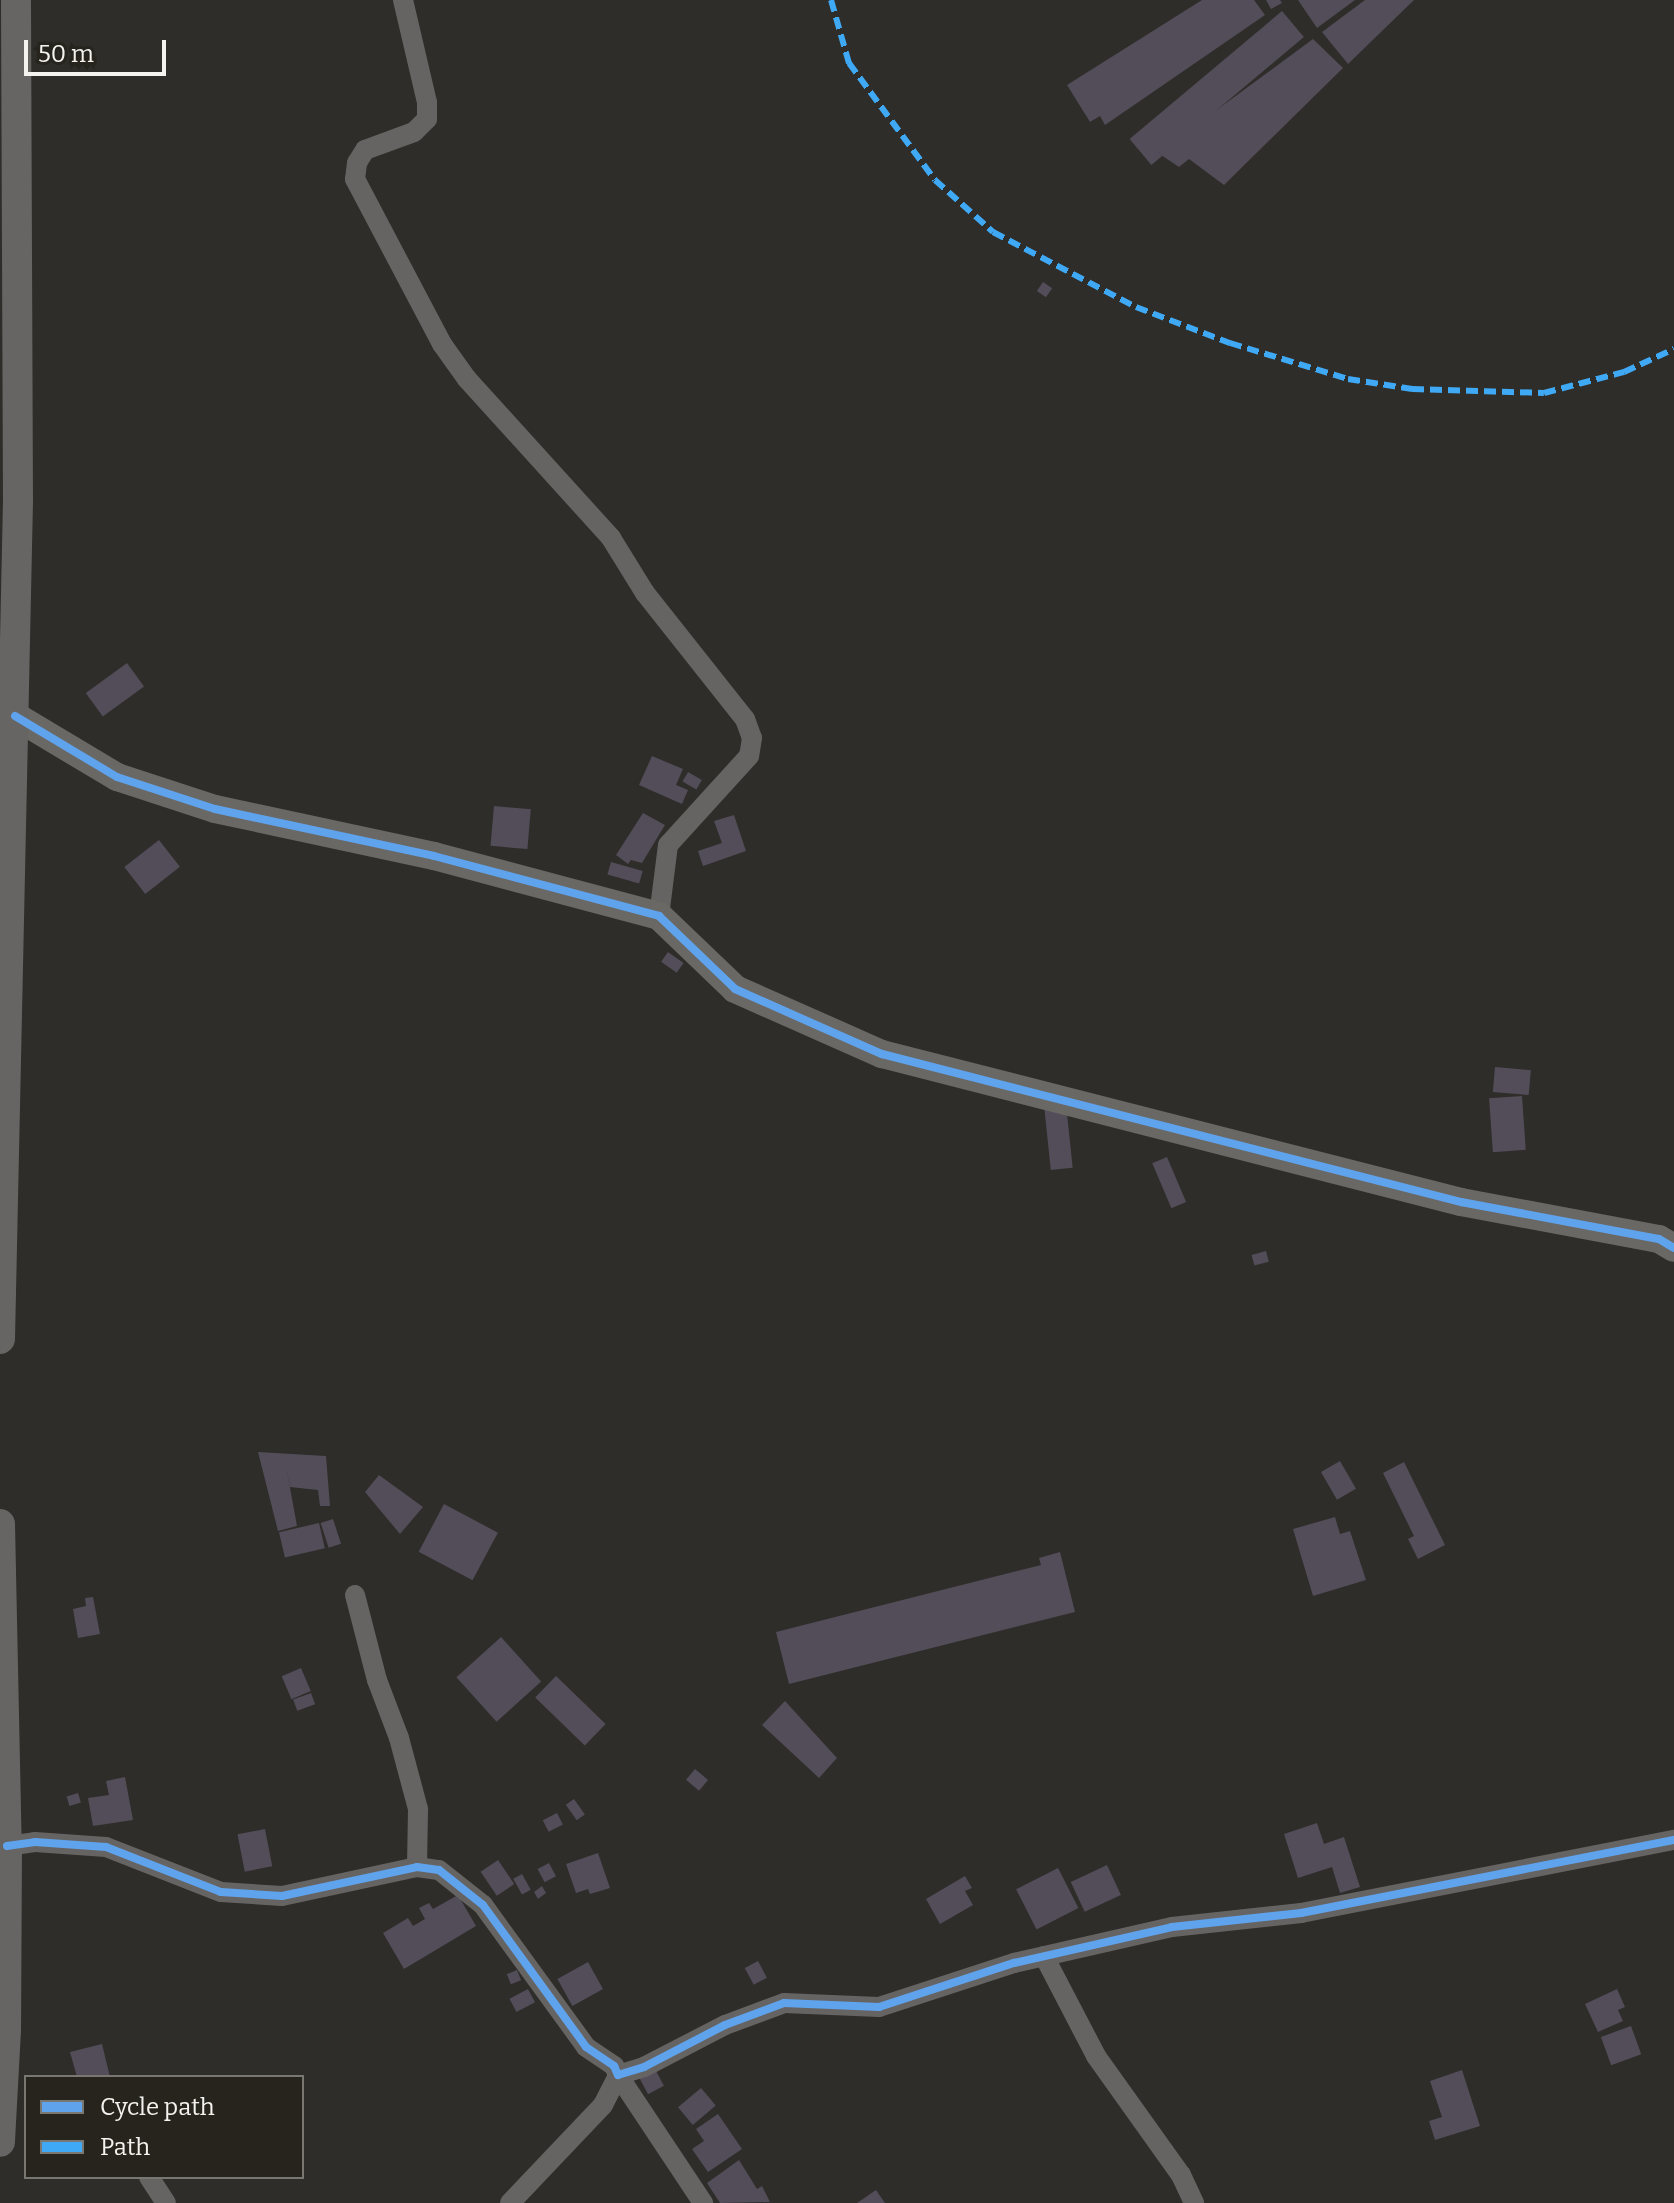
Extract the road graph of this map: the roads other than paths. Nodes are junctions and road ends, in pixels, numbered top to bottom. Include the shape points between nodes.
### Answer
1 (16, 0) edge
2 (403, 0) edge
3 (15, 716) junction
4 (659, 916) junction
5 (1674, 1248) edge
6 (0, 1339) edge
7 (0, 1524) edge
8 (355, 1595) dead end
9 (1674, 1840) edge
10 (4, 1845) edge
11 (417, 1867) junction
12 (4, 1895) edge
13 (1044, 1956) junction
14 (618, 2075) junction
15 (0, 2142) edge
16 (150, 2179) edge
17 (166, 2203) edge
18 (510, 2203) edge
19 (703, 2203) edge
20 (1194, 2203) edge

1 - 3 main road
2 - 4 street via 427,119 414,132 365,150 355,179 442,344 467,379 611,538 645,593 745,719 752,738 749,756 668,845
3 - 4 street via 117,777 215,809 434,856
3 - 6 main road
4 - 5 street via 735,989 882,1054 1461,1202 1659,1239
7 - 10 main road
8 - 11 street via 418,1809
9 - 13 street via 1301,1913 1172,1927
10 - 11 street via 106,1847 221,1892 282,1896
10 - 12 main road
11 - 14 street via 439,1870 483,1905 586,2047 614,2066
12 - 15 main road
13 - 14 street via 879,2007 784,2003
13 - 20 street via 1096,2056 1181,2175
14 - 18 street via 603,2105
14 - 19 street
16 - 17 street

